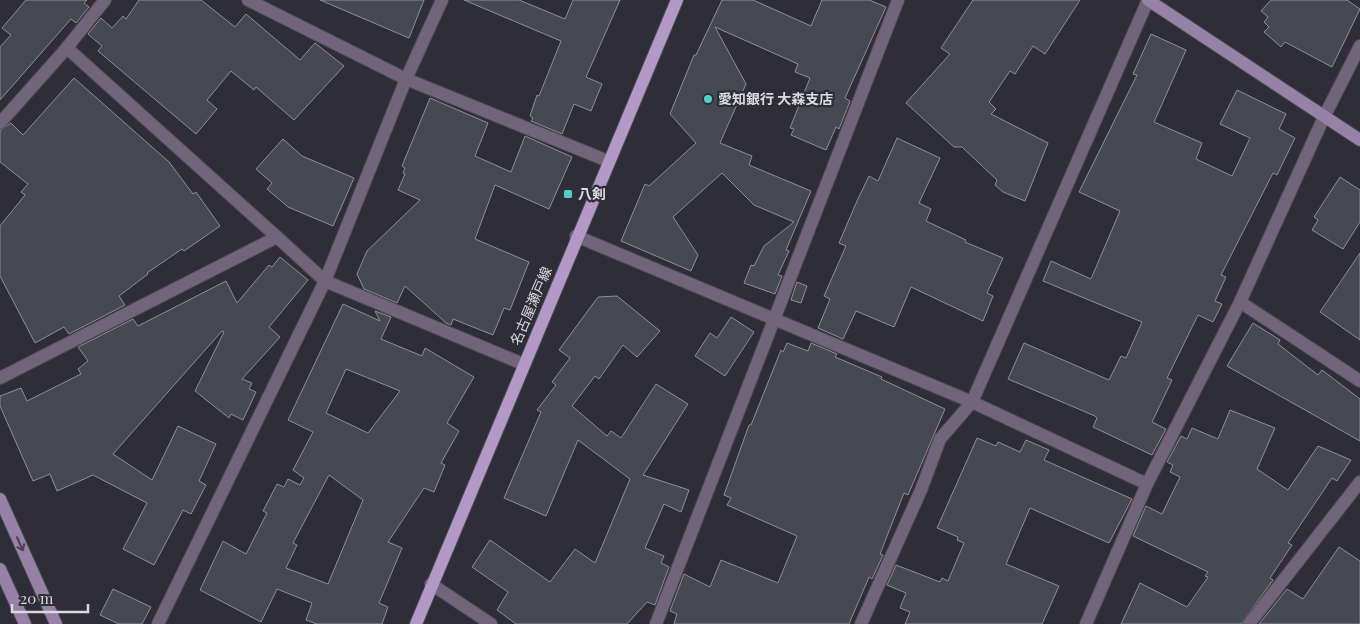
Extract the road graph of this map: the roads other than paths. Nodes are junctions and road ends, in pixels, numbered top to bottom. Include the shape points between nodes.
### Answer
1 (105, 0) edge
2 (248, 0) edge
3 (442, 0) edge
4 (676, 0) edge
5 (898, 0) edge
6 (1148, 0) edge
7 (1360, 46) edge
8 (67, 48) junction
9 (406, 80) junction
10 (1324, 117) junction
11 (0, 123) edge
12 (1360, 140) edge
13 (608, 161) junction
14 (576, 236) junction
15 (277, 237) junction
16 (325, 281) junction
17 (1240, 302) junction
18 (773, 319) junction
19 (523, 364) junction
20 (0, 378) edge
21 (1360, 381) edge
22 (972, 402) junction
23 (1360, 482) edge
24 (1147, 484) junction
25 (0, 499) edge
26 (0, 569) edge
27 (431, 584) junction
28 (25, 624) edge
29 (56, 624) edge
30 (158, 624) edge
31 (416, 624) edge
32 (491, 624) edge
33 (656, 624) edge
34 (861, 624) edge
35 (1086, 624) edge
36 (1249, 624) edge

1 - 8 street
2 - 9 street
3 - 9 street
4 - 13 main road, 名古屋瀬戸線
5 - 18 street
6 - 10 street
6 - 22 street
7 - 10 street
8 - 11 street
8 - 15 street
9 - 13 street
9 - 16 street
10 - 12 street
10 - 17 street
13 - 14 main road, 名古屋瀬戸線
14 - 18 street
14 - 19 main road, 名古屋瀬戸線
15 - 16 street
15 - 20 street
16 - 19 street
16 - 30 street
17 - 21 street
17 - 24 street
18 - 22 street
18 - 33 street
19 - 27 main road, 名古屋瀬戸線
22 - 24 street
22 - 34 street via 940,439 921,490
23 - 36 street
24 - 35 street
25 -> 29 street
26 - 28 street
27 - 31 main road, 名古屋瀬戸線
27 - 32 street

